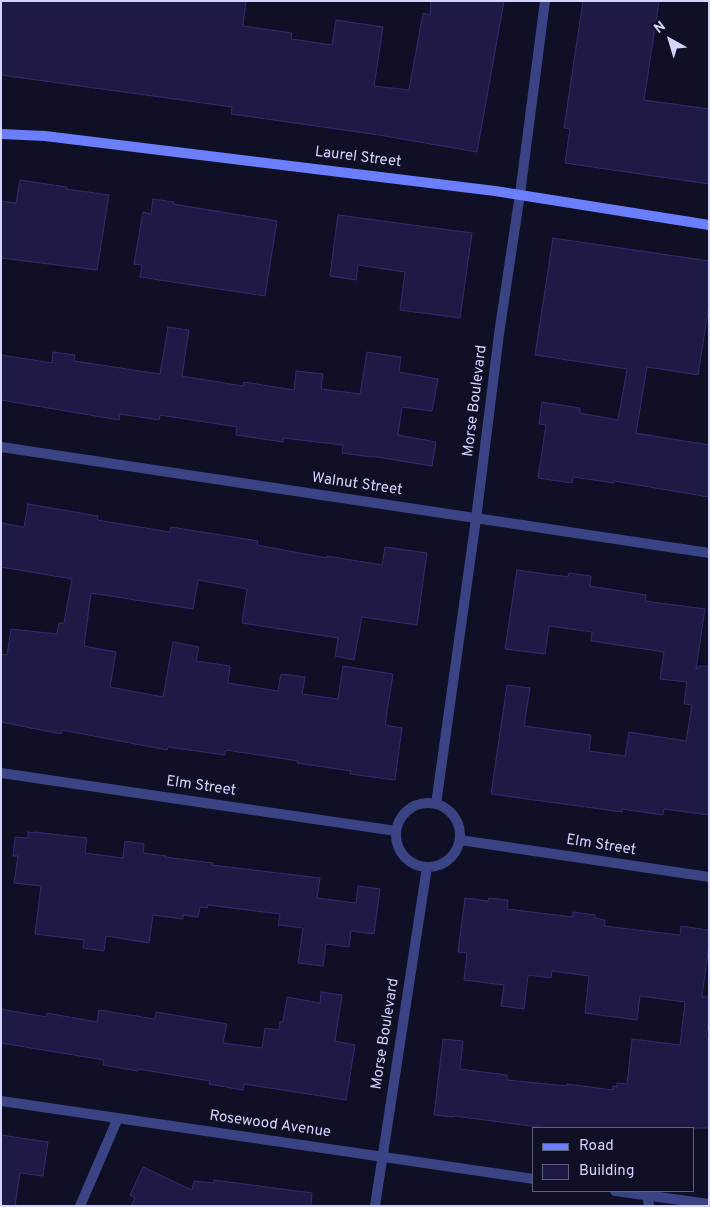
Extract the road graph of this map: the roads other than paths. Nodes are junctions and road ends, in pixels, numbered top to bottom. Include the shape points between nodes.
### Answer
1 (545, 1) edge
2 (1, 134) edge
3 (520, 194) junction
4 (709, 226) edge
5 (1, 447) edge
6 (476, 519) junction
7 (709, 553) edge
8 (1, 773) edge
9 (436, 804) junction
10 (396, 831) junction
11 (460, 840) junction
12 (427, 867) junction
13 (709, 877) edge
14 (1, 1101) edge
15 (118, 1118) junction
16 (382, 1157) junction
17 (532, 1179) edge
18 (618, 1192) edge
19 (648, 1201) edge
20 (709, 1204) edge
21 (80, 1206) edge
22 (374, 1206) edge

1 - 3 street, Morse Boulevard
2 - 3 street, Laurel Street via 54,137
3 - 4 street, Laurel Street
3 - 6 street, Morse Boulevard
5 - 6 street, Walnut Street
6 - 7 street, Walnut Street
6 - 9 street, Morse Boulevard
8 - 10 street, Elm Street
9 - 10 street via 415,805 399,820
9 - 11 street via 455,817
10 - 12 street via 400,852 407,860
11 - 12 street via 448,860 438,866
11 - 13 street, Elm Street
12 - 16 street, Morse Boulevard
14 - 15 street, Rosewood Avenue
15 - 16 street, Rosewood Avenue
15 - 21 street
16 - 17 street, Rosewood Avenue
16 - 22 street, Morse Boulevard
18 - 19 street
19 - 20 street

